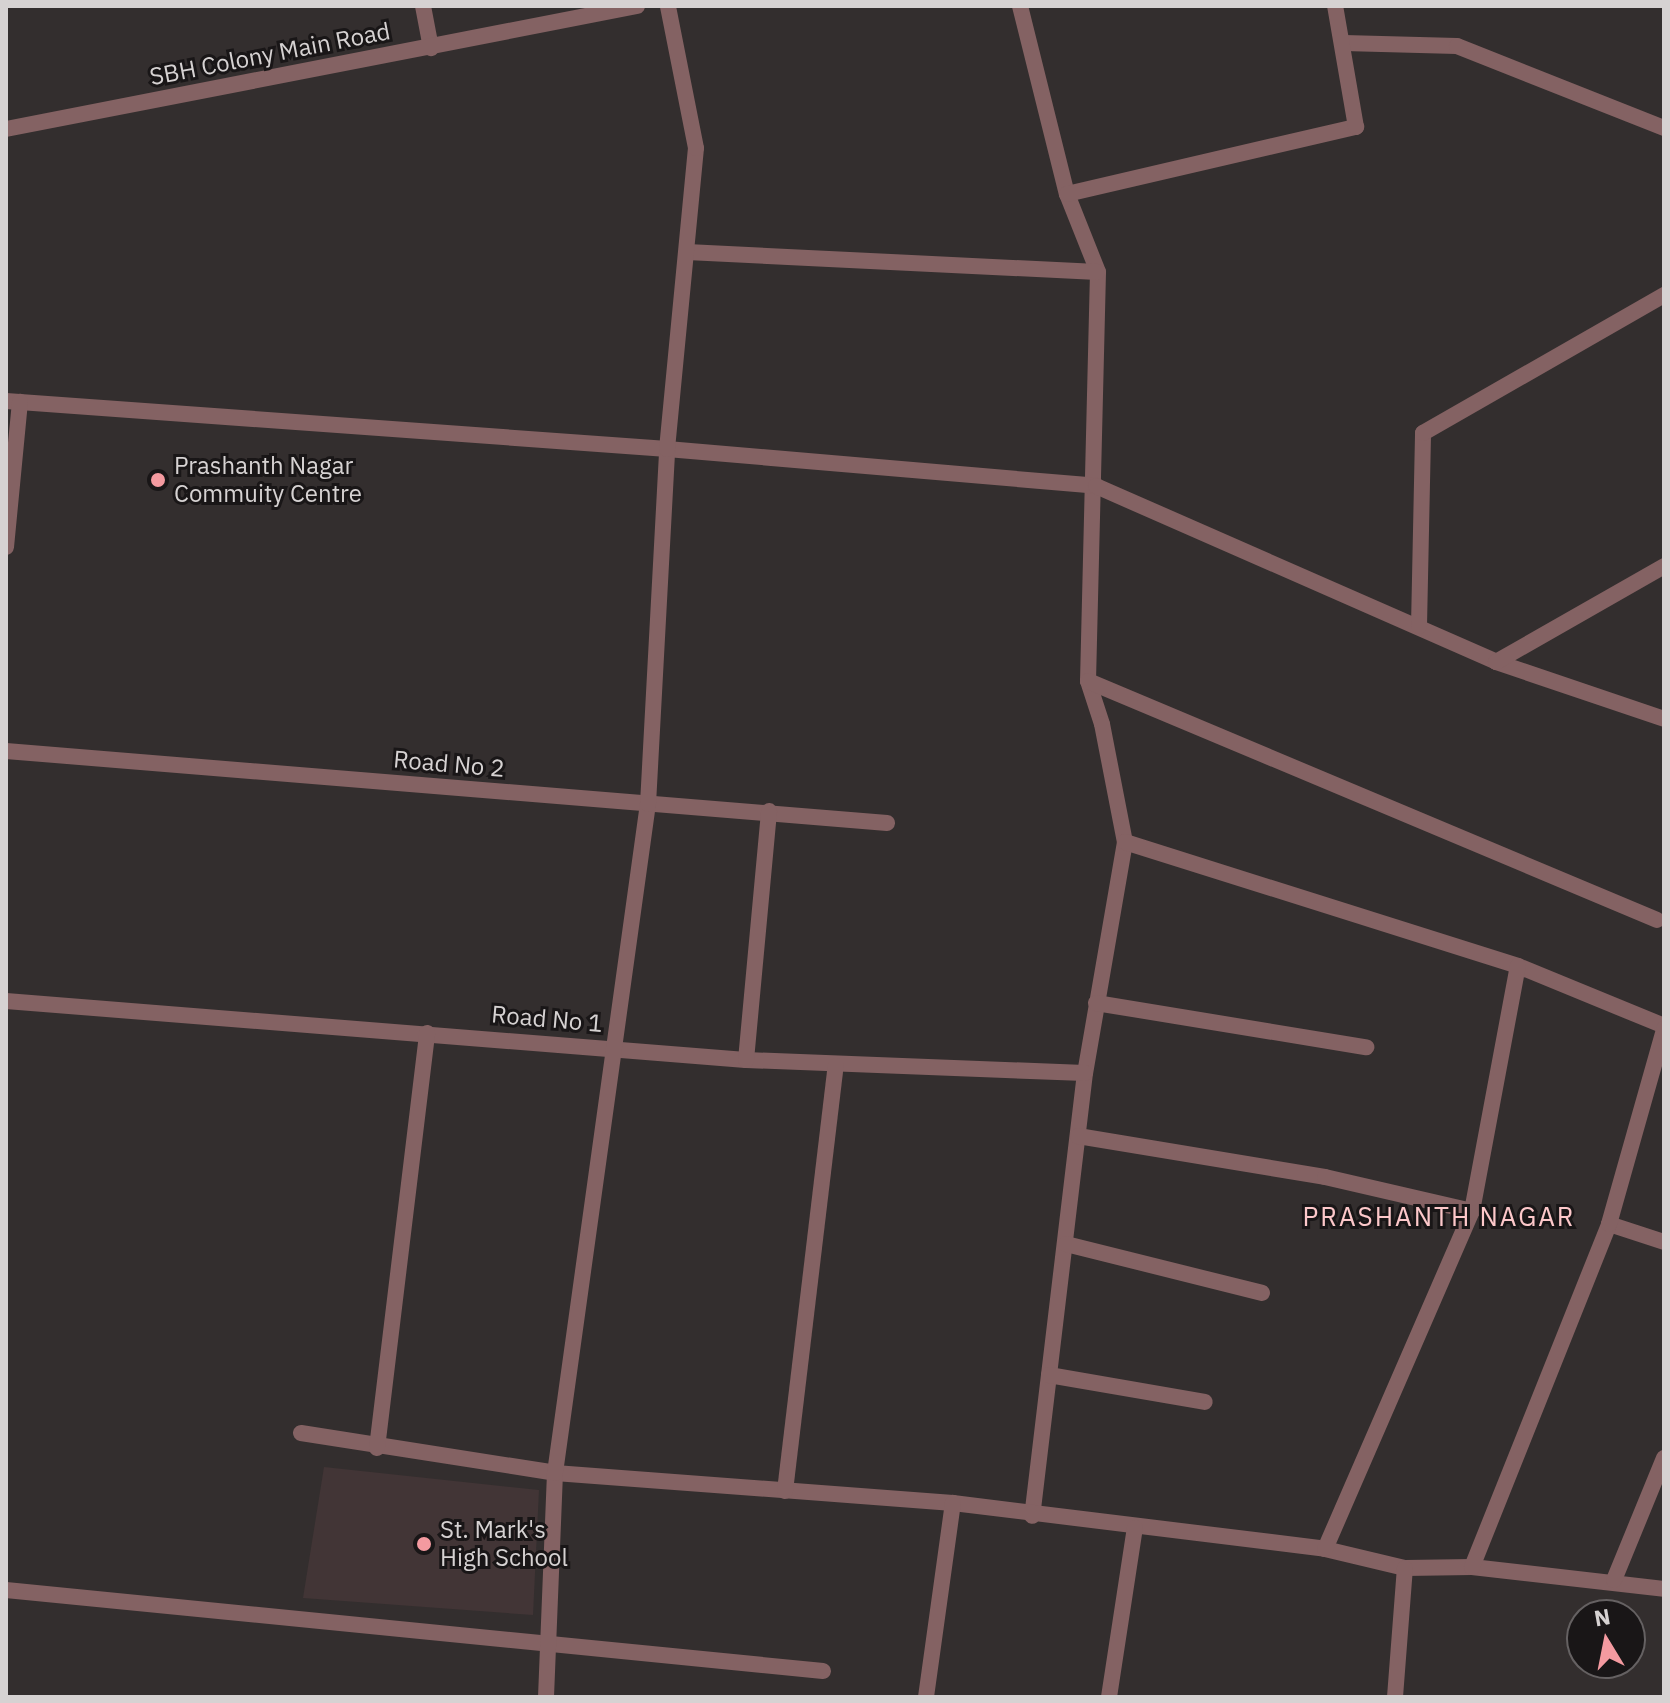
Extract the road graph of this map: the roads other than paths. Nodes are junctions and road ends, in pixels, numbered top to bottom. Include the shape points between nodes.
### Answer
1 (423, 6) edge
2 (637, 6) edge
3 (668, 6) edge
4 (1020, 6) edge
5 (1335, 6) edge
6 (1344, 43) junction
7 (431, 48) junction
8 (1664, 128) edge
9 (6, 129) edge
10 (1067, 194) junction
11 (687, 252) junction
12 (1098, 272) junction
13 (1664, 295) edge
14 (13, 402) edge
15 (667, 449) junction
16 (1096, 486) junction
17 (6, 547) edge
18 (1664, 566) edge
19 (1419, 626) junction
20 (1496, 662) junction
21 (1088, 681) junction
22 (1664, 719) edge
23 (6, 751) edge
24 (648, 804) junction
25 (769, 811) junction
26 (887, 823) dead end
27 (1125, 842) junction
28 (1657, 920) dead end
29 (1518, 966) junction
30 (6, 1001) edge
31 (1096, 1003) junction
32 (1664, 1028) edge
33 (427, 1033) junction
34 (1366, 1047) dead end
35 (611, 1049) junction
36 (746, 1060) junction
37 (836, 1066) junction
38 (1085, 1073) junction
39 (1078, 1136) junction
40 (1472, 1211) junction
41 (1609, 1224) junction
42 (1664, 1242) edge
43 (1066, 1244) junction
44 (1262, 1293) dead end
45 (1049, 1375) junction
46 (1205, 1402) dead end
47 (301, 1433) dead end
48 (377, 1448) junction
49 (1664, 1458) edge
50 (555, 1473) junction
51 (785, 1491) junction
52 (953, 1503) junction
53 (1032, 1516) junction
54 (1135, 1528) junction
55 (1325, 1549) junction
56 (1472, 1567) junction
57 (1405, 1568) junction
58 (1614, 1580) junction
59 (1664, 1589) edge
60 (6, 1590) edge
61 (550, 1644) junction
62 (823, 1671) dead end
63 (546, 1697) edge
64 (926, 1697) edge
65 (1109, 1697) edge
66 (1395, 1697) edge

1 - 7 street
2 - 7 street, SBH Colony Main Road
3 - 11 street via 696,148
4 - 10 street
5 - 6 street
6 - 8 street via 1457,46
6 - 10 street via 1356,127
7 - 9 street, SBH Colony Main Road
10 - 12 street
11 - 12 street
11 - 15 street
12 - 16 street
13 - 19 street via 1423,433
14 - 15 street
14 - 17 street
15 - 16 street
15 - 24 street
16 - 19 street
16 - 21 street
18 - 20 street
19 - 20 street
20 - 22 street
21 - 27 street via 1102,724
21 - 28 street
23 - 24 street, Road No 2
24 - 25 street, Road No 2
24 - 35 street
25 - 26 street, Road No 2
25 - 36 street
27 - 29 street
27 - 31 street
29 - 32 street
29 - 40 street
30 - 33 street, Road No 1
31 - 34 street
31 - 38 street
32 - 41 street
33 - 35 street, Road No 1
33 - 48 street
35 - 36 street, Road No 1
35 - 50 street
36 - 37 street, Road No 1
37 - 38 street, Road No 1
37 - 51 street
38 - 39 street
39 - 40 street via 1325,1177
39 - 43 street
40 - 55 street
41 - 42 street
41 - 56 street
43 - 44 street
43 - 45 street
45 - 46 street
45 - 53 street
47 - 48 street
48 - 50 street
49 - 58 street
50 - 51 street
50 - 61 street
51 - 52 street
52 - 53 street
52 - 64 street
53 - 54 street
54 - 55 street
54 - 65 street
55 - 57 street
56 - 57 street
56 - 58 street
57 - 66 street
58 - 59 street
60 - 61 street
61 - 62 street
61 - 63 street

